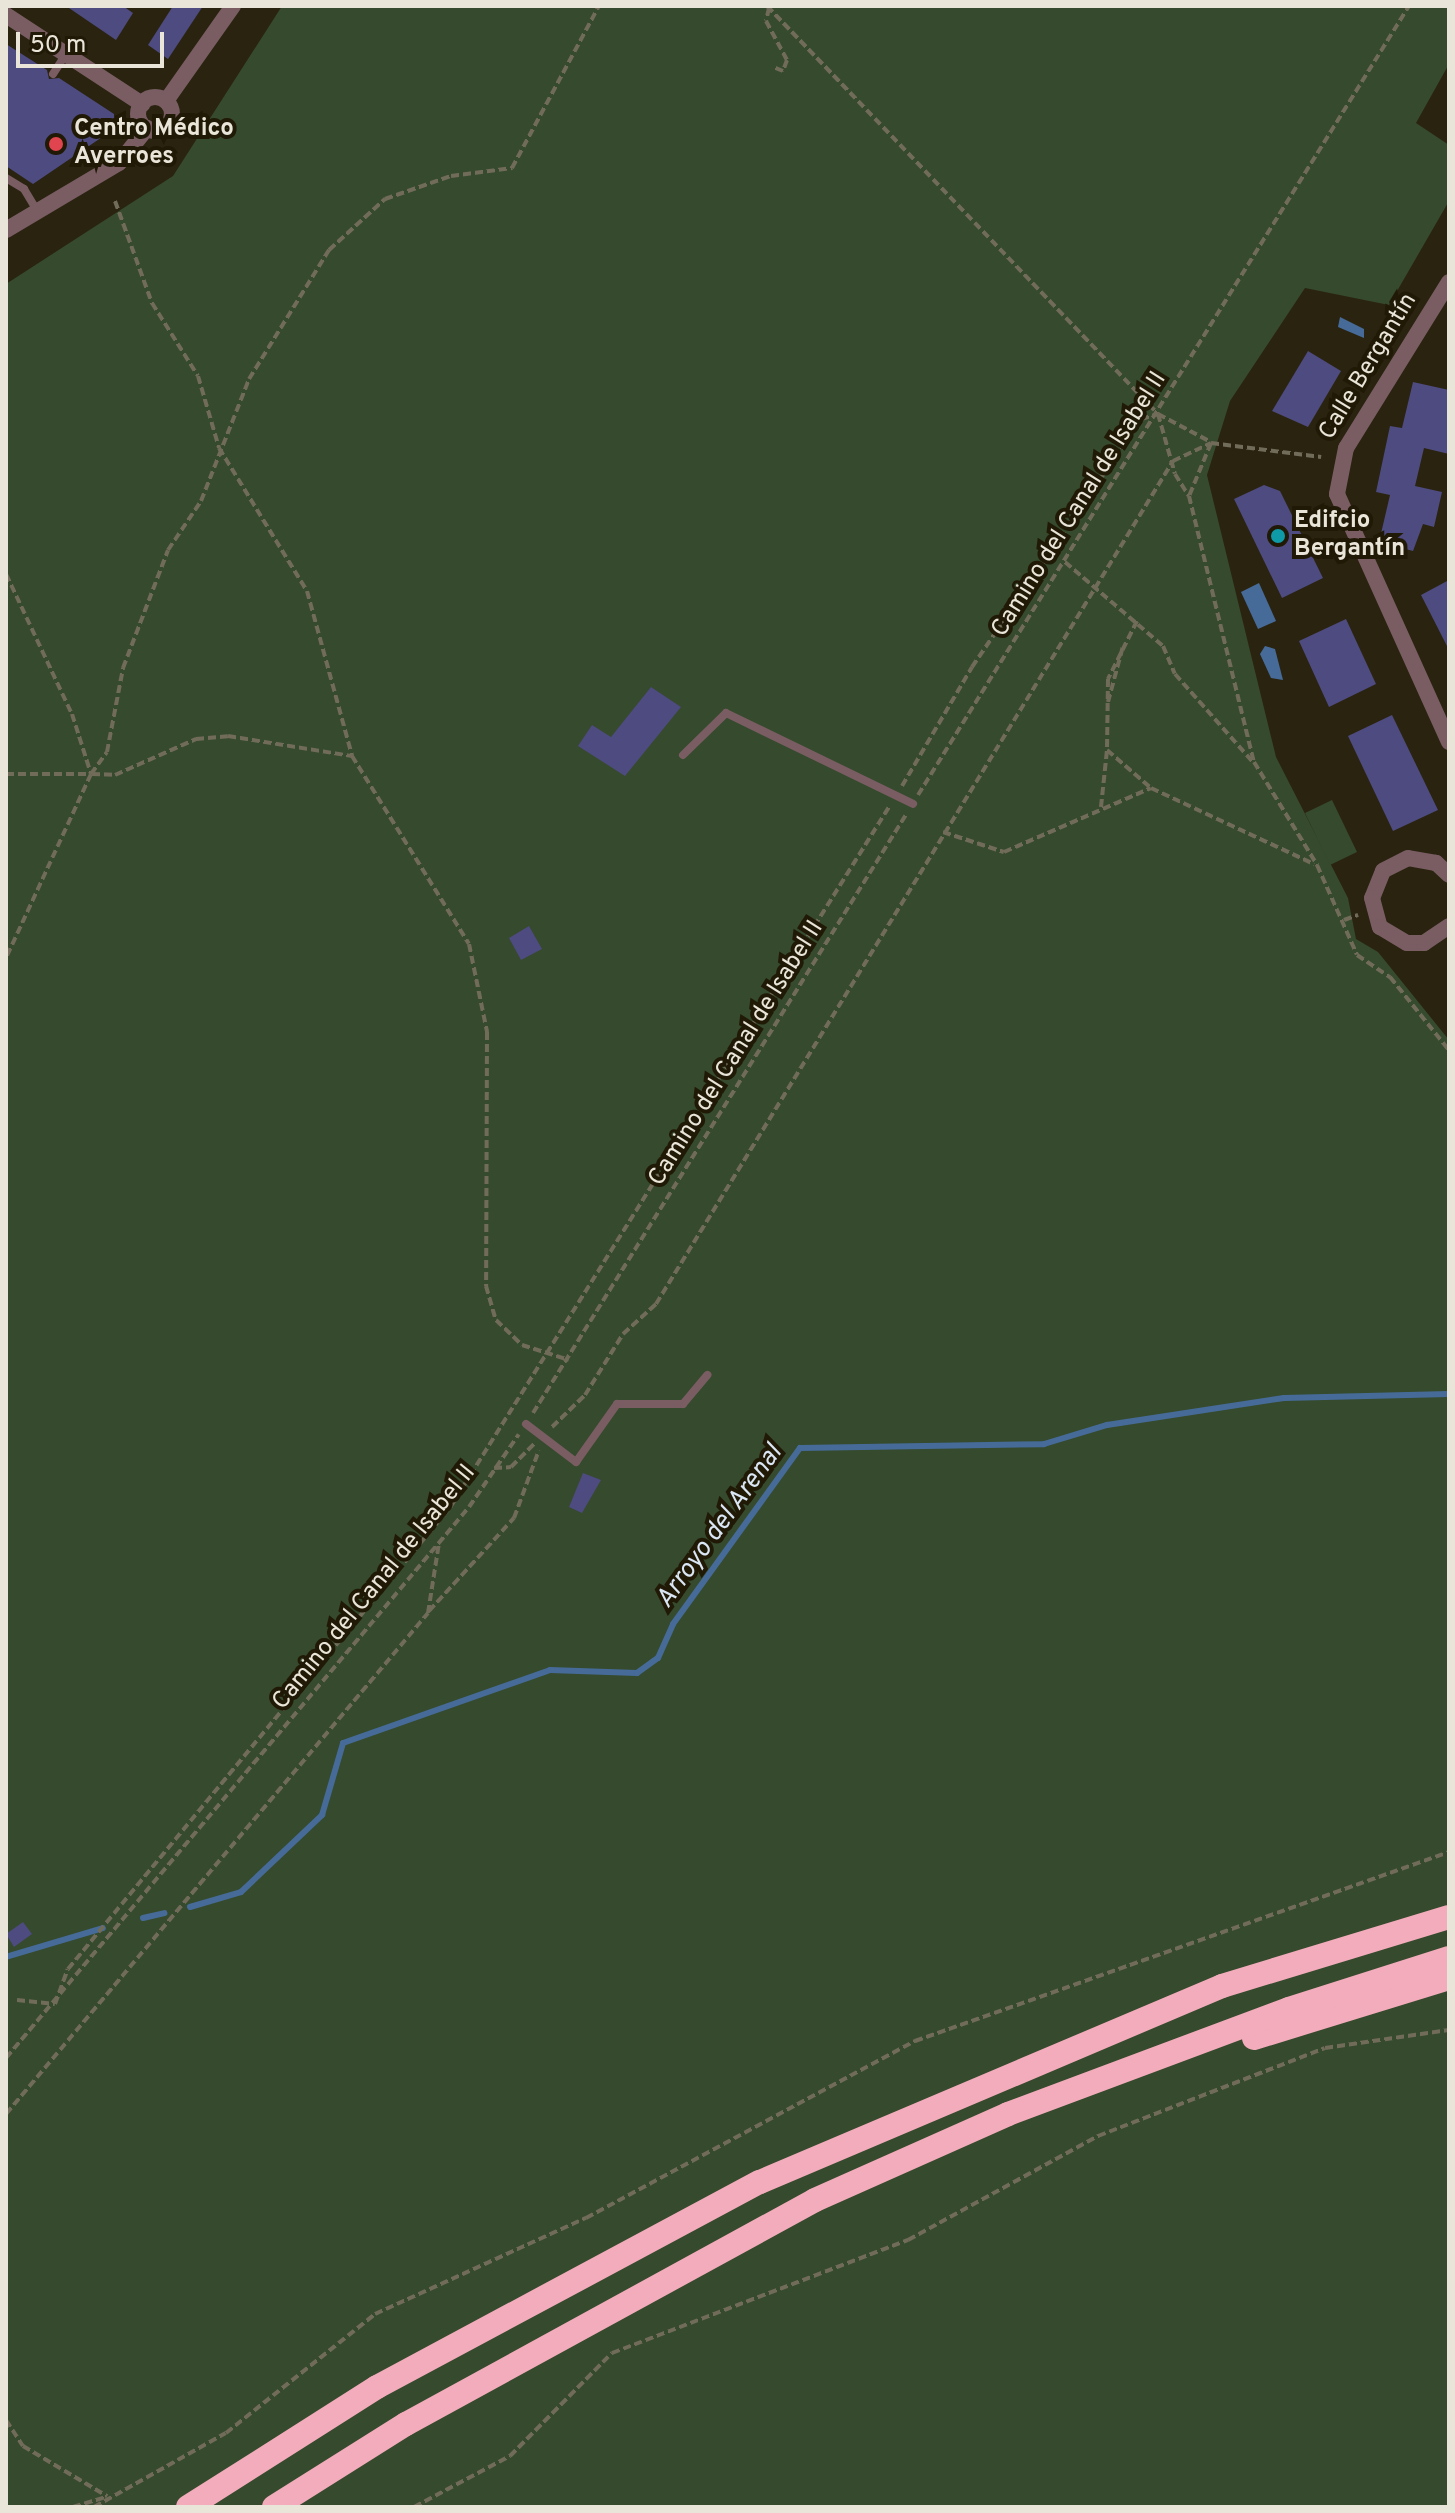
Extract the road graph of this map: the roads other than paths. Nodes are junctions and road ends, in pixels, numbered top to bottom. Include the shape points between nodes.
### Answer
1 (233, 6) edge
2 (6, 15) edge
3 (66, 54) junction
4 (53, 74) dead end
5 (166, 101) junction
6 (142, 104) junction
7 (147, 128) junction
8 (6, 178) edge
9 (37, 211) junction
10 (6, 230) edge
11 (1449, 282) edge
12 (1449, 742) edge
13 (683, 755) dead end
14 (913, 804) road end
15 (1448, 873) edge
16 (1449, 926) edge
17 (707, 1375) dead end
18 (526, 1424) road end
19 (1449, 1917) edge
20 (1449, 1958) edge
21 (1449, 1978) edge
22 (1135, 2066) junction
23 (188, 2507) edge
24 (274, 2507) edge

1 - 5 street
2 - 3 street
3 - 4 lane
3 - 6 street
5 - 6 street
5 - 7 street via 170,121
6 - 7 street
7 - 9 street via 119,163
8 - 9 lane via 24,189
9 - 10 street
11 - 12 street, Calle Bergantín via 1346,448 1337,494
13 - 14 lane via 726,713
15 - 16 street via 1422,858 1394,863 1372,898 1380,927 1407,943 1424,943
17 - 18 lane via 683,1404 617,1404 576,1462
19 - 23 highway via 1222,1986 760,2182 377,2387
20 - 22 highway
21 - 22 highway via 1193,2058
22 - 24 highway via 815,2200 406,2424

